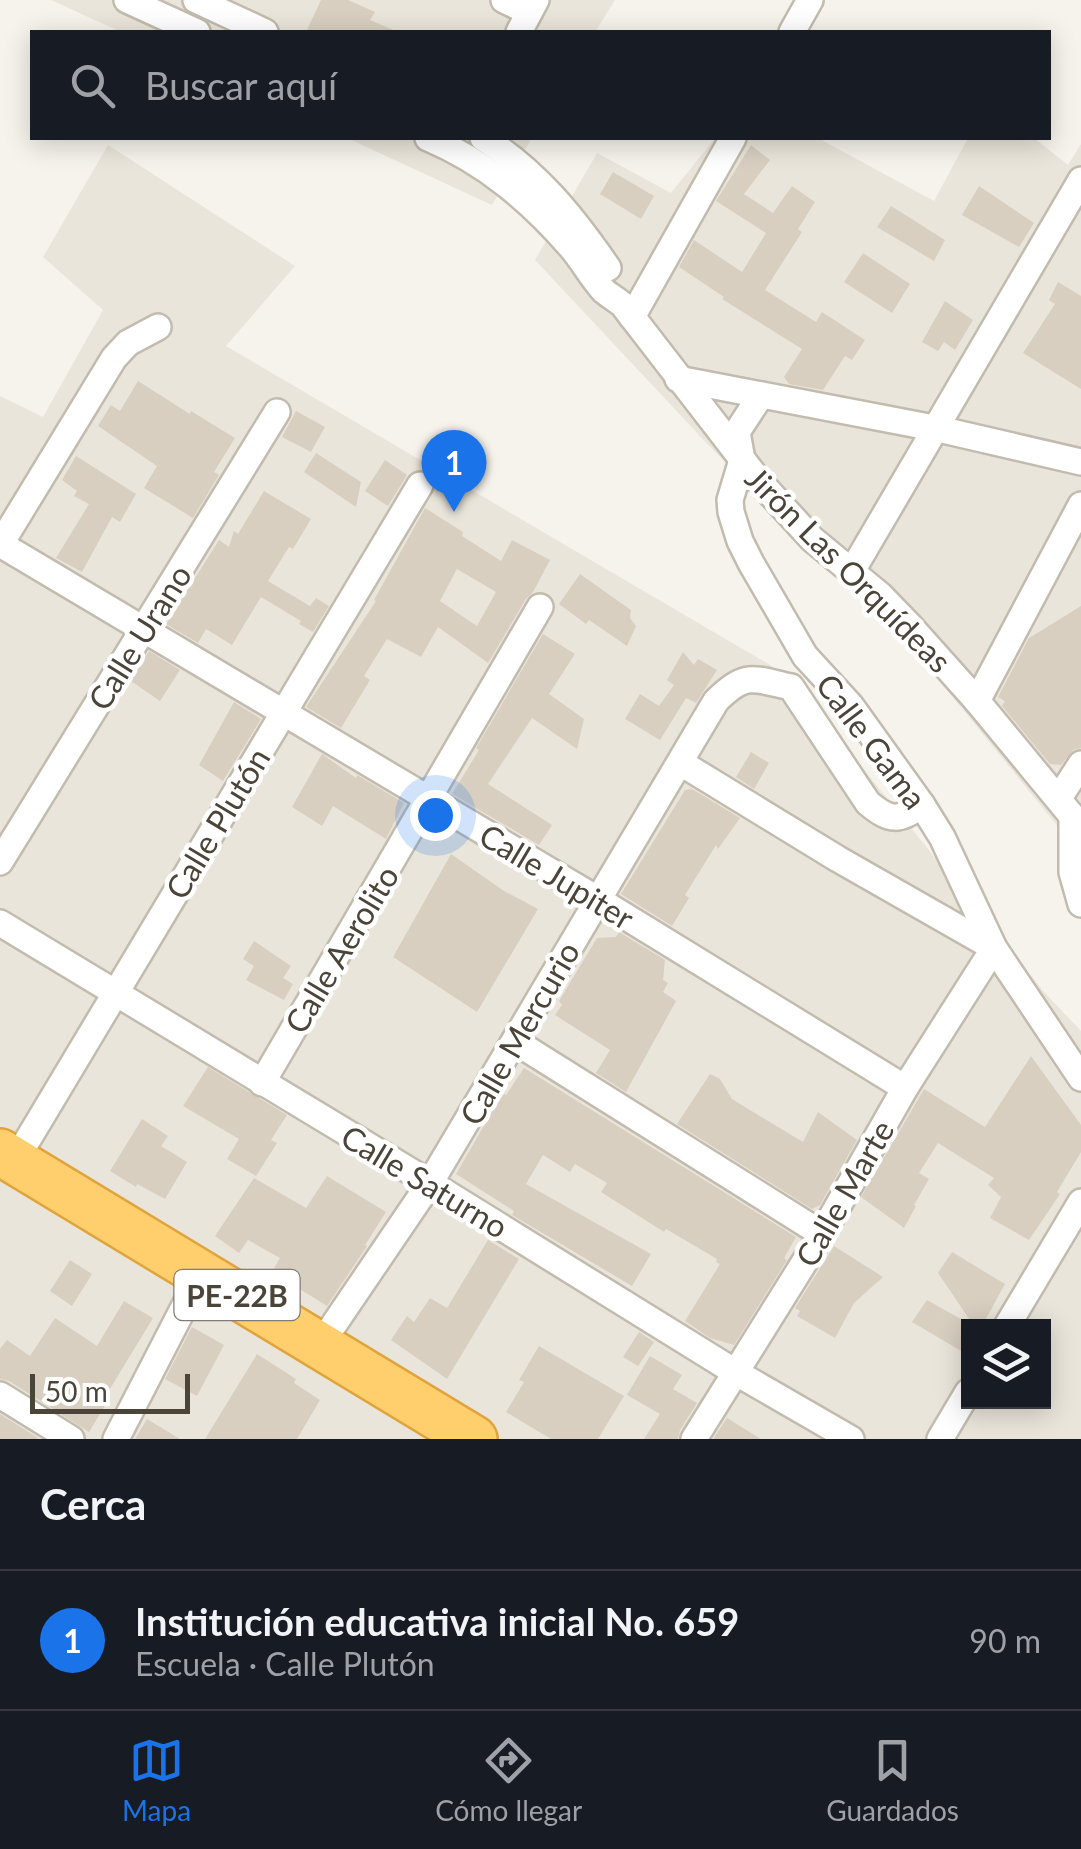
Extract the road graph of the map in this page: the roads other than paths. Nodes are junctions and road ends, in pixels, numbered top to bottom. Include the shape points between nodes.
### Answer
1 (196, 0) edge
2 (504, 0) edge
3 (810, 0) edge
4 (141, 3) edge
5 (528, 15) edge
6 (193, 30) edge
7 (260, 30) edge
8 (793, 30) edge
9 (438, 140) edge
10 (486, 140) edge
11 (732, 140) edge
12 (464, 145) edge
13 (1081, 180) edge
14 (627, 311) junction
15 (158, 327) dead end
16 (678, 380) junction
17 (761, 395) junction
18 (277, 412) dead end
19 (934, 428) junction
20 (742, 460) junction
21 (1081, 462) edge
22 (420, 485) dead end
23 (1081, 505) edge
24 (0, 544) edge
25 (852, 571) junction
26 (540, 607) dead end
27 (144, 630) junction
28 (977, 701) junction
29 (284, 712) junction
30 (680, 763) junction
31 (1081, 764) edge
32 (430, 799) junction
33 (922, 805) junction
34 (1071, 814) edge
35 (0, 862) edge
36 (597, 899) junction
37 (1081, 904) edge
38 (0, 923) edge
39 (994, 948) junction
40 (115, 993) junction
41 (516, 1042) junction
42 (1081, 1078) edge
43 (262, 1082) junction
44 (906, 1088) junction
45 (8, 1157) edge
46 (430, 1183) junction
47 (1081, 1202) edge
48 (822, 1234) junction
49 (1072, 1236) edge
50 (201, 1274) junction
51 (1012, 1319) edge
52 (320, 1346) junction
53 (735, 1372) junction
54 (0, 1396) edge
55 (961, 1404) edge
56 (72, 1439) edge
57 (116, 1439) edge
58 (474, 1439) edge
59 (694, 1439) edge
60 (851, 1439) edge
61 (940, 1439) edge

1 - 7 street
2 - 5 street
3 - 8 street
4 - 6 street
9 - 12 street
10 - 14 street via 556,198 611,273
11 - 14 street
12 - 14 street via 536,210
13 - 19 street
14 - 16 street, Jirón Las Orquídeas
15 - 24 street via 128,342 114,358
16 - 17 street
16 - 20 street, Jirón Las Orquídeas
17 - 19 street
17 - 20 street, Calle Gama via 736,432
18 - 27 street, Calle Urano
19 - 21 street
19 - 25 street
20 - 25 street, Jirón Las Orquídeas via 812,539
20 - 33 street, Calle Gama via 731,512 751,564 805,656 851,706
22 - 29 street, Calle Plutón
23 - 28 street
24 - 27 street, Calle Jupiter
25 - 28 street, Jirón Las Orquídeas
26 - 32 street, Calle Aerolito
27 - 29 street, Calle Jupiter
27 - 35 street, Calle Urano
28 - 34 street, Jirón Las Orquídeas
29 - 32 street, Calle Jupiter
29 - 40 street, Calle Plutón
30 - 33 street, Calle Mercurio via 716,701 743,679 754,679 791,687 880,813 903,818
30 - 36 street, Calle Mercurio
30 - 39 street
31 - 34 street
32 - 36 street, Calle Jupiter
32 - 43 street, Calle Aerolito
33 - 39 street, Calle Gama
34 - 37 street via 1072,872
36 - 41 street, Calle Mercurio
36 - 44 street, Calle Jupiter
38 - 40 street, Calle Saturno
39 - 42 street, Calle Gama
39 - 44 street, Calle Marte
40 - 43 street, Calle Saturno
40 - 45 street, Calle Plutón
41 - 46 street, Calle Mercurio
41 - 48 street
43 - 46 street, Calle Saturno
44 - 48 street, Calle Marte
45 - 50 highway, PE-22B
46 - 52 street, Calle Mercurio
46 - 53 street, Calle Saturno
47 - 49 street
48 - 53 street, Calle Marte
49 - 51 street
50 - 52 highway, PE-22B
50 - 57 street
52 - 58 highway, PE-22B
53 - 59 street, Calle Marte
53 - 60 street, Calle Saturno
54 - 56 street
55 - 61 street

